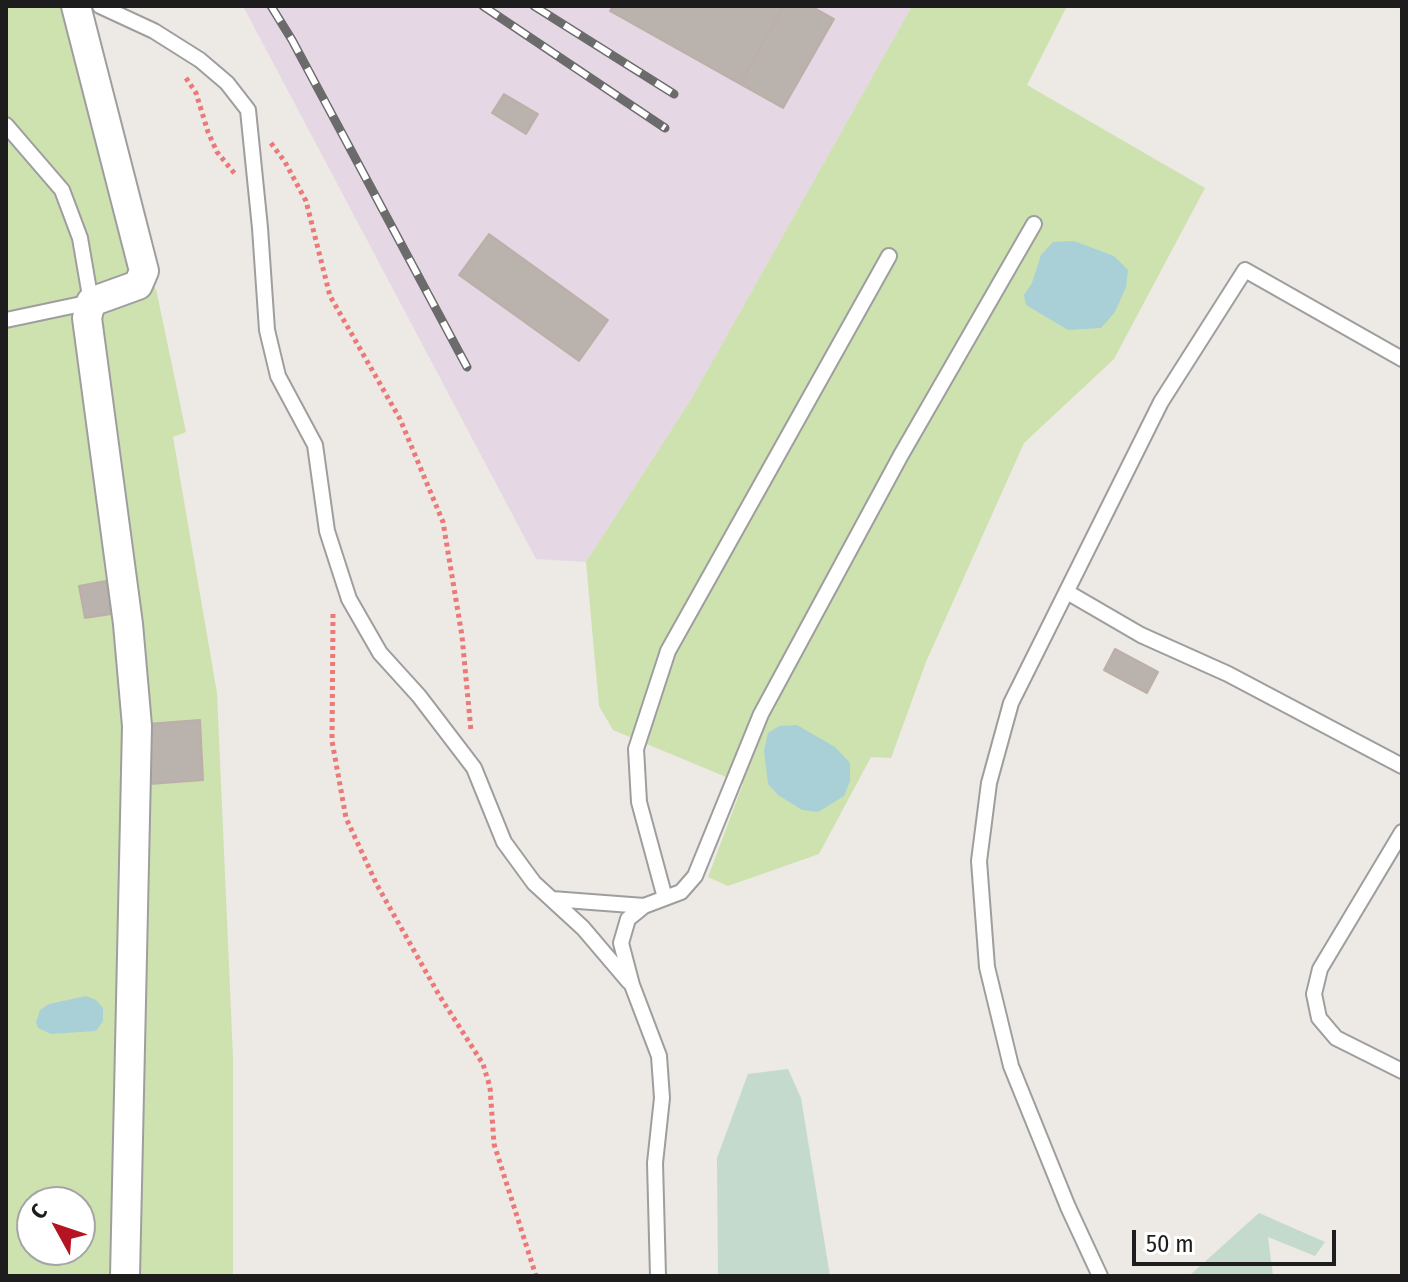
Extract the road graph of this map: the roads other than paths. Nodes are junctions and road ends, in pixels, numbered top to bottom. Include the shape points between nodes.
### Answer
1 (76, 6) edge
2 (100, 6) edge
3 (6, 125) edge
4 (1034, 224) dead end
5 (889, 256) dead end
6 (91, 302) junction
7 (6, 320) edge
8 (1402, 359) edge
9 (1067, 592) junction
10 (1402, 766) edge
11 (1402, 832) edge
12 (665, 898) junction
13 (552, 899) junction
14 (644, 906) junction
15 (632, 985) junction
16 (1402, 1071) edge
17 (125, 1276) edge
18 (658, 1276) edge
19 (1100, 1276) edge

1 - 6 street via 144,271 138,285
2 - 13 lane via 200,60 248,110 267,330 278,376 315,445 327,531 349,599 380,653 474,768 504,842
3 - 6 lane via 62,190 80,238
4 - 12 lane via 761,714 695,876 681,892
5 - 12 lane via 668,651 636,749 639,802
6 - 7 lane
6 - 17 street via 87,318 137,726
8 - 9 lane via 1245,270 1161,402
9 - 10 lane via 1141,635 1228,674
9 - 19 lane via 1011,703 989,783 979,861 987,967 1011,1066
11 - 16 lane via 1320,969 1314,994 1319,1018 1336,1038
12 - 14 lane
13 - 14 lane
13 - 15 lane
14 - 15 lane via 628,919 621,943
15 - 18 lane via 659,1056

